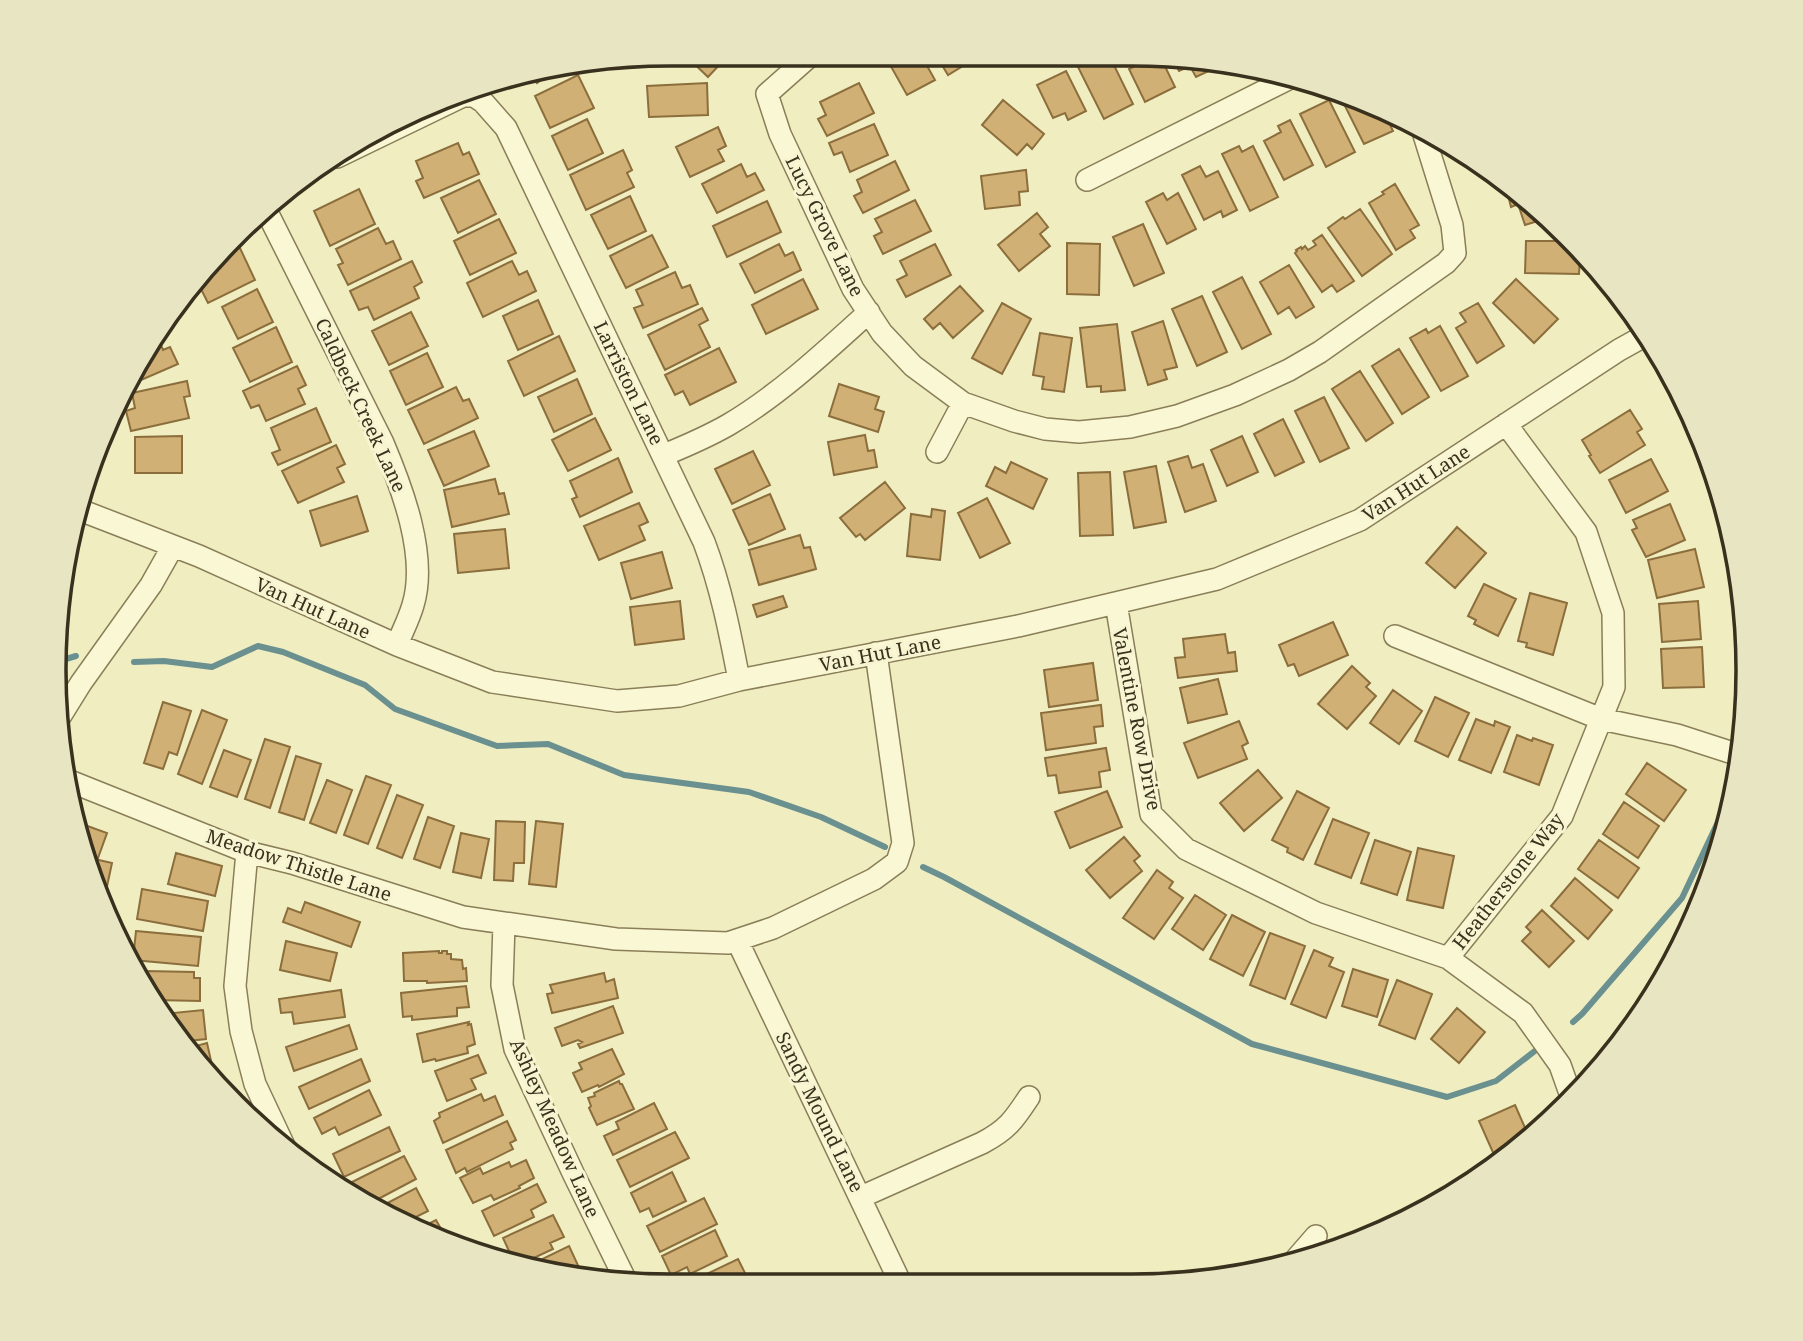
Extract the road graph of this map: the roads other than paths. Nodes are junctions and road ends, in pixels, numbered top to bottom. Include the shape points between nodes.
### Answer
1 (799, 66) edge
2 (1277, 84) edge
3 (478, 98) edge
4 (1426, 143) edge
5 (1087, 180) dead end
6 (270, 218) edge
7 (869, 312) junction
8 (1638, 340) edge
9 (963, 403) junction
10 (1506, 424) junction
11 (937, 453) dead end
12 (664, 455) junction
13 (87, 513) edge
14 (173, 546) junction
15 (1116, 603) junction
16 (1395, 636) dead end
17 (397, 645) junction
18 (876, 653) junction
19 (738, 680) junction
20 (68, 704) edge
21 (1601, 719) junction
22 (1730, 753) edge
23 (77, 784) edge
24 (247, 852) junction
25 (504, 924) junction
26 (737, 940) junction
27 (1448, 958) junction
28 (1568, 1089) edge
29 (1029, 1097) dead end
30 (276, 1128) edge
31 (860, 1197) junction
32 (1316, 1236) dead end
33 (1305, 1249) edge
34 (622, 1272) edge
35 (896, 1274) edge

1 - 7 street, Lucy Grove Lane via 767,94 780,134 853,289
2 - 5 street
3 - 12 street, Larriston Lane via 506,128
4 - 9 street, Lucy Grove Lane via 1452,225 1455,253 1289,370 1177,416 1130,427 1079,432 1045,429
6 - 17 street, Caldbeck Creek Lane via 383,443 408,510 417,581 414,604
7 - 9 street, Lucy Grove Lane via 913,366
7 - 12 street via 749,411
8 - 10 street, Van Hut Lane
9 - 11 street
10 - 15 street, Van Hut Lane via 1360,520 1217,579
10 - 21 street, Heatherstone Way via 1586,532 1613,613 1614,687
12 - 19 street, Larriston Lane via 716,574
13 - 14 street, Van Hut Lane
14 - 17 street, Van Hut Lane
14 - 20 street
15 - 18 street, Van Hut Lane
15 - 27 street, Valentine Row Drive via 1151,814 1186,849 1317,912
16 - 21 street
17 - 19 street, Van Hut Lane via 492,682 617,701 679,696
18 - 19 street, Van Hut Lane
18 - 26 street, Meadow Thistle Lane via 903,843 897,862 874,879 773,928
21 - 22 street via 1677,735
21 - 27 street, Heatherstone Way via 1562,816
23 - 24 street, Meadow Thistle Lane
24 - 25 street, Meadow Thistle Lane via 463,917
24 - 30 street via 235,986 256,1084
25 - 26 street, Meadow Thistle Lane via 617,939
25 - 34 street, Ashley Meadow Lane via 502,985 515,1049
26 - 31 street, Sandy Mound Lane
27 - 28 street, Valentine Row Drive via 1523,1013 1560,1065
29 - 31 street via 1001,1133
31 - 35 street, Sandy Mound Lane
32 - 33 street

